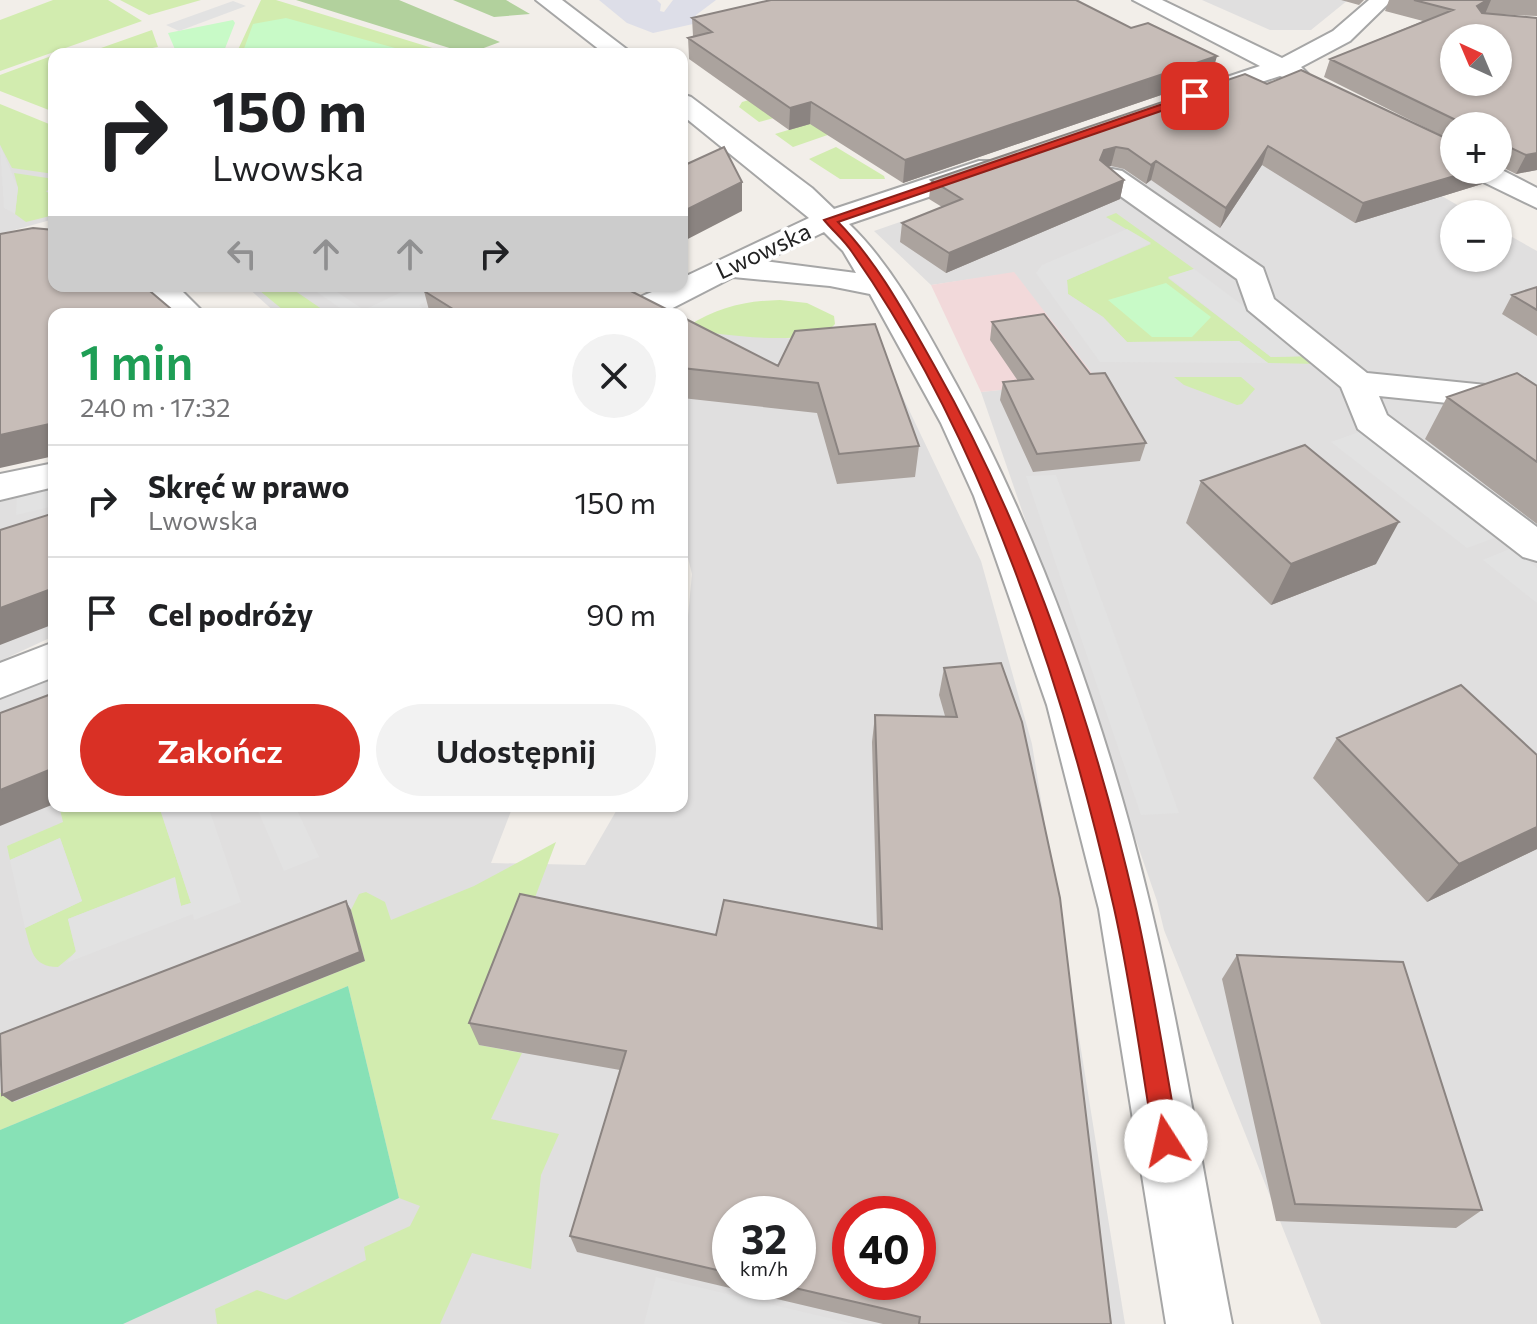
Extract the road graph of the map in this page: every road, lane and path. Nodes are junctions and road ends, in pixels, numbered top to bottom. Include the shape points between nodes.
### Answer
1 (547, 0) edge
2 (1144, 0) edge
3 (1381, 0) edge
4 (613, 48) edge
5 (1281, 66) junction
6 (1316, 85) edge
7 (1167, 106) edge
8 (688, 107) edge
9 (1010, 160) edge
10 (1112, 177) edge
11 (1508, 184) edge
12 (1537, 199) edge
13 (830, 220) junction
14 (724, 267) junction
15 (688, 286) edge
16 (881, 287) junction
17 (165, 292) edge
18 (677, 292) edge
19 (182, 308) edge
20 (647, 308) edge
21 (1357, 383) junction
22 (1537, 401) edge
23 (48, 476) edge
24 (0, 487) edge
25 (1537, 547) edge
26 (48, 661) edge
27 (0, 681) edge
28 (1199, 1324) edge

1 - 4 street
2 - 5 street
3 - 5 street via 1349,31
5 - 6 street
5 - 7 street
8 - 13 street
9 - 13 street, Lwowska
10 - 21 street via 1252,275 1259,303
11 - 12 street
13 - 14 street, Lwowska
13 - 16 street via 855,246
14 - 15 street, Lwowska
14 - 16 street
16 - 28 street via 959,423 993,496 1070,705 1125,909
17 - 19 street
18 - 20 street, Lwowska
21 - 22 street
21 - 25 street via 1371,421
23 - 24 street
26 - 27 street

